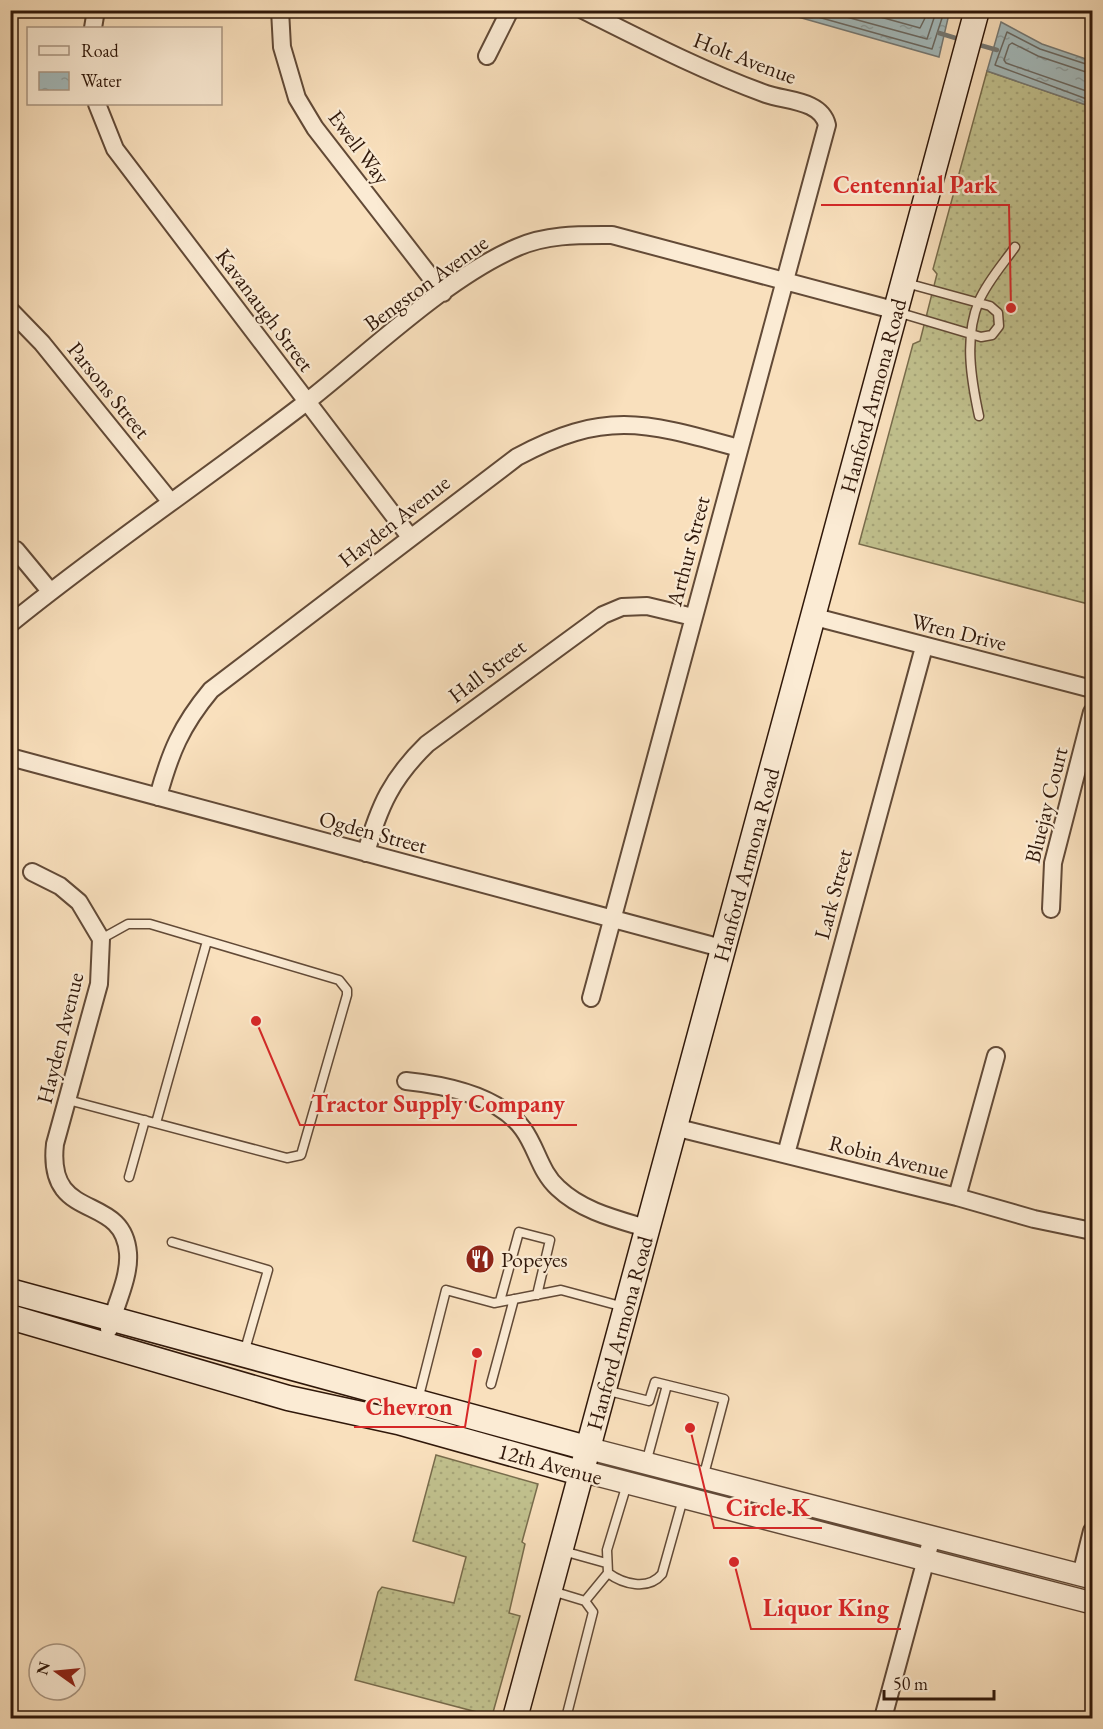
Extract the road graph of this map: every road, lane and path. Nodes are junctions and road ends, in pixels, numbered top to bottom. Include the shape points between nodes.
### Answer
1 (96, 10) edge
2 (280, 10) edge
3 (510, 10) edge
4 (583, 10) edge
5 (976, 14) edge
6 (93, 27) edge
7 (487, 56) dead end
8 (97, 105) edge
9 (825, 117) joint
10 (1015, 247) dead end
11 (786, 281) junction
12 (904, 283) junction
13 (443, 293) junction
14 (978, 302) junction
15 (10, 310) edge
16 (897, 311) junction
17 (970, 335) junction
18 (307, 401) junction
19 (979, 416) dead end
20 (739, 448) junction
21 (170, 501) junction
22 (410, 537) junction
23 (16, 550) dead end
24 (50, 591) junction
25 (693, 617) junction
26 (815, 617) junction
27 (10, 624) edge
28 (924, 646) junction
29 (1092, 689) edge
30 (1092, 712) edge
31 (10, 757) edge
32 (158, 797) junction
33 (366, 853) junction
34 (32, 872) dead end
35 (1051, 909) dead end
36 (614, 919) junction
37 (101, 939) junction
38 (207, 941) junction
39 (724, 949) junction
40 (591, 998) dead end
41 (996, 1056) dead end
42 (406, 1081) dead end
43 (68, 1100) junction
44 (145, 1120) junction
45 (156, 1123) junction
46 (674, 1127) junction
47 (786, 1154) junction
48 (129, 1177) dead end
49 (957, 1197) junction
50 (646, 1228) junction
51 (1092, 1231) edge
52 (172, 1242) dead end
53 (10, 1291) edge
54 (537, 1295) junction
55 (514, 1299) junction
56 (500, 1301) junction
57 (625, 1308) junction
58 (10, 1317) edge
59 (112, 1317) junction
60 (104, 1345) junction
61 (244, 1354) junction
62 (491, 1384) dead end
63 (667, 1385) junction
64 (603, 1390) junction
65 (417, 1401) junction
66 (587, 1448) junction
67 (646, 1463) junction
68 (580, 1473) junction
69 (703, 1478) junction
70 (627, 1484) junction
71 (683, 1499) junction
72 (1092, 1531) edge
73 (932, 1537) junction
74 (560, 1551) junction
75 (926, 1560) junction
76 (607, 1568) junction
77 (1087, 1576) edge
78 (550, 1590) junction
79 (585, 1601) junction
80 (1092, 1603) edge
81 (515, 1719) edge
82 (566, 1719) edge
83 (883, 1719) edge

1 - 6 street
2 - 13 street, Ewell Way via 282,47 297,98 315,128
3 - 7 street
4 - 9 street, Holt Avenue via 747,87 814,107
5 - 12 main road, Hanford Armona Road
8 - 18 street, Kavanaugh Street via 115,149
9 - 11 street, Arthur Street via 826,134
10 - 14 lane
11 - 13 street, Bengston Avenue via 612,235 573,235 520,246
11 - 16 street, Bengston Avenue
11 - 20 street, Arthur Street
12 - 14 lane
12 - 16 main road, Hanford Armona Road
13 - 18 street, Bengston Avenue
14 - 17 lane
14 - 17 lane via 998,314 999,326 992,335
15 - 21 street, Parsons Street via 42,342
16 - 17 lane
16 - 26 main road, Hanford Armona Road
17 - 19 lane
18 - 21 street, Bengston Avenue
18 - 22 street, Kavanaugh Street
20 - 22 street, Hayden Avenue via 661,427 634,424 602,425 568,433 517,457
20 - 25 street, Arthur Street
21 - 24 street, Bengston Avenue
22 - 32 street, Hayden Avenue via 211,690 177,737
23 - 24 street
24 - 27 street, Bengston Avenue
25 - 33 street, Hall Street via 647,606 621,607 584,627 427,744 407,764 377,813
25 - 36 street, Arthur Street
26 - 28 street, Wren Drive
26 - 39 main road, Hanford Armona Road
28 - 29 street, Wren Drive
28 - 47 street, Lark Street
30 - 35 street, Bluejay Court via 1053,863
31 - 32 street, Ogden Street
32 - 33 street, Ogden Street
33 - 36 street, Ogden Street
34 - 37 street, Hayden Avenue via 79,902
36 - 39 street, Ogden Street
36 - 40 street, Arthur Street
37 - 38 lane via 128,924 143,924
37 - 43 street, Hayden Avenue via 99,984
38 - 45 lane
38 - 45 lane via 339,980 347,995 298,1158
39 - 46 main road, Hanford Armona Road
41 - 49 street
42 - 50 street via 432,1084 501,1108 524,1130 546,1176 559,1190 597,1212
43 - 44 lane
43 - 59 street, Hayden Avenue via 55,1144 53,1165 58,1184 71,1198 105,1214 119,1226 126,1240 128,1256
44 - 45 lane
44 - 48 lane
46 - 47 street, Robin Avenue
46 - 50 main road, Hanford Armona Road
47 - 49 street, Robin Avenue
49 - 51 street, Robin Avenue
50 - 57 main road, Hanford Armona Road
52 - 61 lane via 268,1270
53 - 59 main road, 12th Avenue
54 - 55 lane
54 - 56 lane via 550,1240 519,1232
54 - 57 lane via 561,1290
55 - 56 lane
55 - 62 lane
56 - 65 lane via 494,1303 447,1290
57 - 64 main road, Hanford Armona Road
58 - 60 main road, 12th Avenue
59 - 60 street, Hayden Avenue
59 - 61 main road, 12th Avenue
60 - 68 main road, 12th Avenue via 288,1398 398,1422
61 - 65 main road, 12th Avenue
63 - 64 lane via 655,1382 649,1401
63 - 67 lane
63 - 69 lane via 724,1399
64 - 66 main road, Hanford Armona Road
65 - 66 main road, 12th Avenue
66 - 67 street, 12th Avenue
66 - 68 main road, Hanford Armona Road
67 - 69 street, 12th Avenue
68 - 70 street, 12th Avenue
68 - 74 main road, Hanford Armona Road
69 - 73 street, 12th Avenue
70 - 71 street, 12th Avenue
70 - 76 lane via 607,1550
71 - 75 street, 12th Avenue
71 - 76 lane via 662,1574 656,1580 639,1585 616,1578
72 - 77 street
73 - 75 street
73 - 77 street, 12th Avenue
74 - 76 lane
74 - 78 main road, Hanford Armona Road
75 - 80 street, 12th Avenue
75 - 83 street
76 - 79 lane
78 - 79 lane
78 - 81 main road, Hanford Armona Road
79 - 82 lane via 591,1606 593,1619

